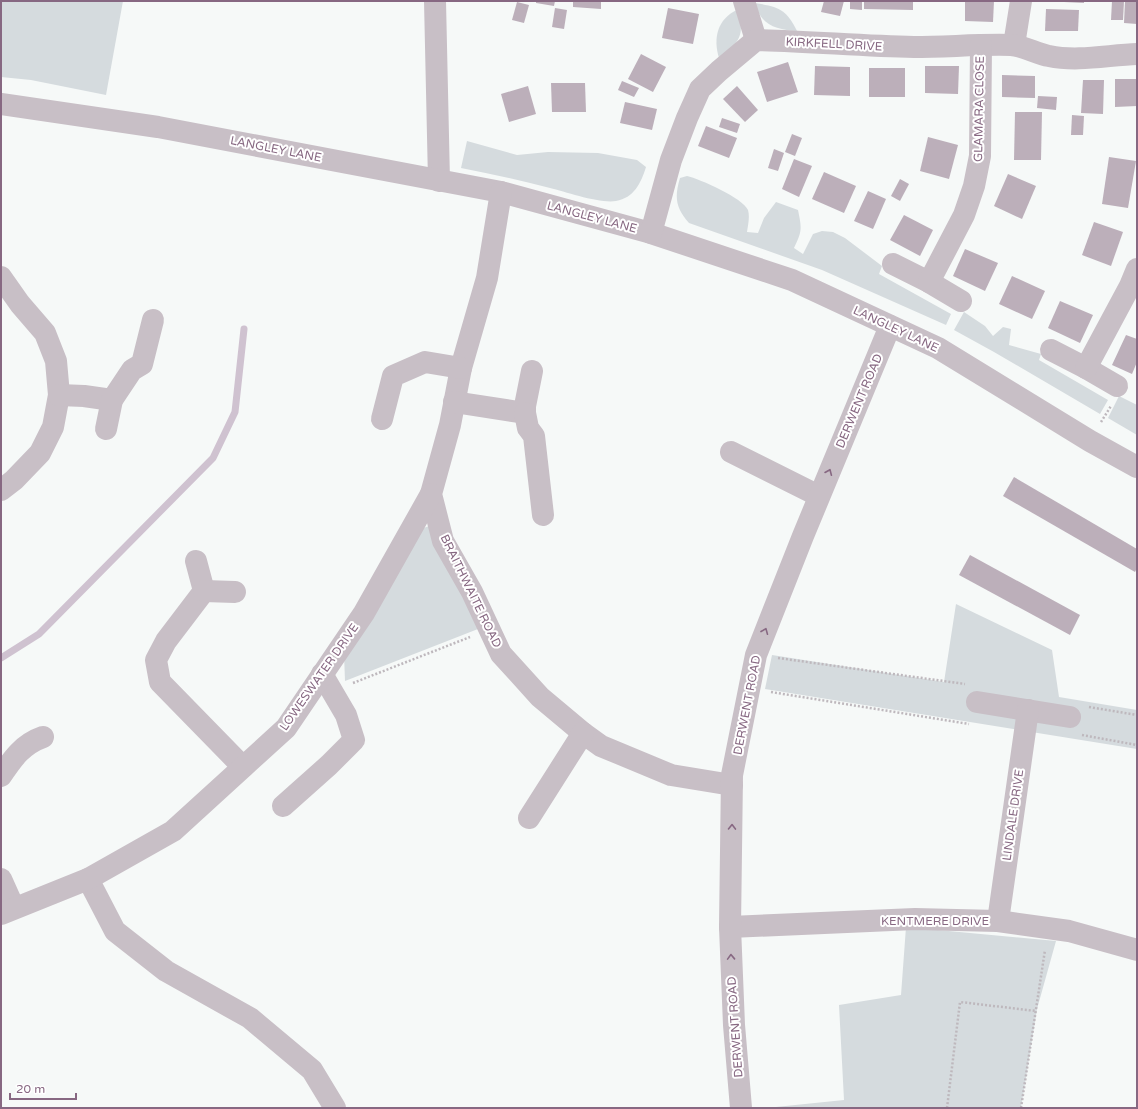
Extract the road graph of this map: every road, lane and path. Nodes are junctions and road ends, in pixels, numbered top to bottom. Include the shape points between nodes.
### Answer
1 (435, 1) edge
2 (744, 1) edge
3 (1021, 1) edge
4 (756, 40) junction
5 (981, 45) junction
6 (1014, 45) junction
7 (1137, 54) edge
8 (1, 104) edge
9 (439, 181) junction
10 (501, 192) junction
11 (651, 233) junction
12 (893, 264) dead end
13 (1137, 269) edge
14 (1, 278) edge
15 (929, 282) junction
16 (961, 301) dead end
17 (153, 320) dead end
18 (890, 326) junction
19 (1051, 350) dead end
20 (461, 368) junction
21 (1086, 368) junction
22 (532, 371) dead end
23 (1115, 393) joint
24 (59, 395) junction
25 (112, 400) junction
26 (454, 402) junction
27 (525, 413) junction
28 (382, 419) dead end
29 (106, 429) dead end
30 (1090, 441) junction
31 (731, 452) dead end
32 (1137, 467) edge
33 (1, 490) edge
34 (431, 494) junction
35 (819, 496) junction
36 (543, 515) dead end
37 (196, 561) dead end
38 (204, 591) junction
39 (235, 592) dead end
40 (490, 630) junction
41 (756, 655) junction
42 (327, 682) junction
43 (749, 689) junction
44 (974, 693) junction
45 (1028, 710) junction
46 (1137, 715) edge
47 (1070, 717) junction
48 (583, 733) junction
49 (43, 737) dead end
50 (1137, 745) edge
51 (243, 767) junction
52 (3, 773) edge
53 (732, 785) junction
54 (283, 806) dead end
55 (529, 818) dead end
56 (1, 879) edge
57 (88, 879) junction
58 (7, 911) edge
59 (998, 921) junction
60 (730, 927) junction
61 (1048, 928) junction
62 (1137, 950) edge
63 (1036, 1011) junction
64 (335, 1108) edge
65 (741, 1108) edge
66 (946, 1108) edge
67 (1021, 1108) edge

1 - 9 street
2 - 4 street
3 - 6 street
4 - 5 street, KIRKFELL DRIVE via 871,46
4 - 11 street via 700,89 671,160
5 - 6 street, KIRKFELL DRIVE
5 - 15 street, GLAMARA CLOSE via 980,156 974,186 964,215
6 - 7 street, KIRKFELL DRIVE via 1050,56 1090,58
8 - 9 street, LANGLEY LANE via 158,127
9 - 10 street, LANGLEY LANE
10 - 11 street, LANGLEY LANE
10 - 20 street, BRAITHWAITE ROAD via 487,278
11 - 18 street, LANGLEY LANE via 792,280
12 - 15 street
13 - 21 street
14 - 24 street via 45,333 56,361
15 - 16 street
17 - 25 street via 142,364 132,370
18 - 30 street, LANGLEY LANE via 938,348
35 -> 18 street, DERWENT ROAD
19 - 21 street
20 - 26 street, BRAITHWAITE ROAD
20 - 28 street via 425,362 392,376
21 - 23 street
22 - 27 street
23 - 30 path
24 - 25 street
24 - 33 street via 53,427 40,453
25 - 29 street
26 - 27 street
26 - 34 street, BRAITHWAITE ROAD
27 - 36 street via 528,428 534,436
30 - 32 street, LANGLEY LANE
31 - 35 street
34 - 40 street, BRAITHWAITE ROAD via 443,541
34 - 42 street, LOWESWATER DRIVE
41 -> 35 street, DERWENT ROAD
37 - 38 street
38 - 39 street
38 - 51 street via 166,641 156,660 160,682
40 - 42 path
40 - 48 street, BRAITHWAITE ROAD via 502,654 540,697
41 - 43 street, DERWENT ROAD
41 - 44 path
42 - 51 street, LOWESWATER DRIVE via 286,728
42 - 54 street via 346,715 354,740
43 - 44 path via 973,725
43 - 53 street, DERWENT ROAD
44 - 45 street
45 - 47 street
45 - 59 street, LINDALE DRIVE
46 - 47 path via 1072,704
47 - 50 path via 1069,733
48 - 53 street, BRAITHWAITE ROAD via 600,746 670,775
48 - 55 street
49 - 52 street via 24,746
51 - 57 street, LOWESWATER DRIVE via 173,831
60 -> 53 street, DERWENT ROAD
56 - 58 street
57 - 58 street, LOWESWATER DRIVE
57 - 64 street via 115,931 166,971 250,1018 312,1070
59 - 60 street, KENTMERE DRIVE via 915,919
59 - 61 street, KENTMERE DRIVE
65 -> 60 street, DERWENT ROAD
61 - 62 street, KENTMERE DRIVE via 1069,931
61 - 63 path
63 - 66 path via 960,1002
63 - 67 path

